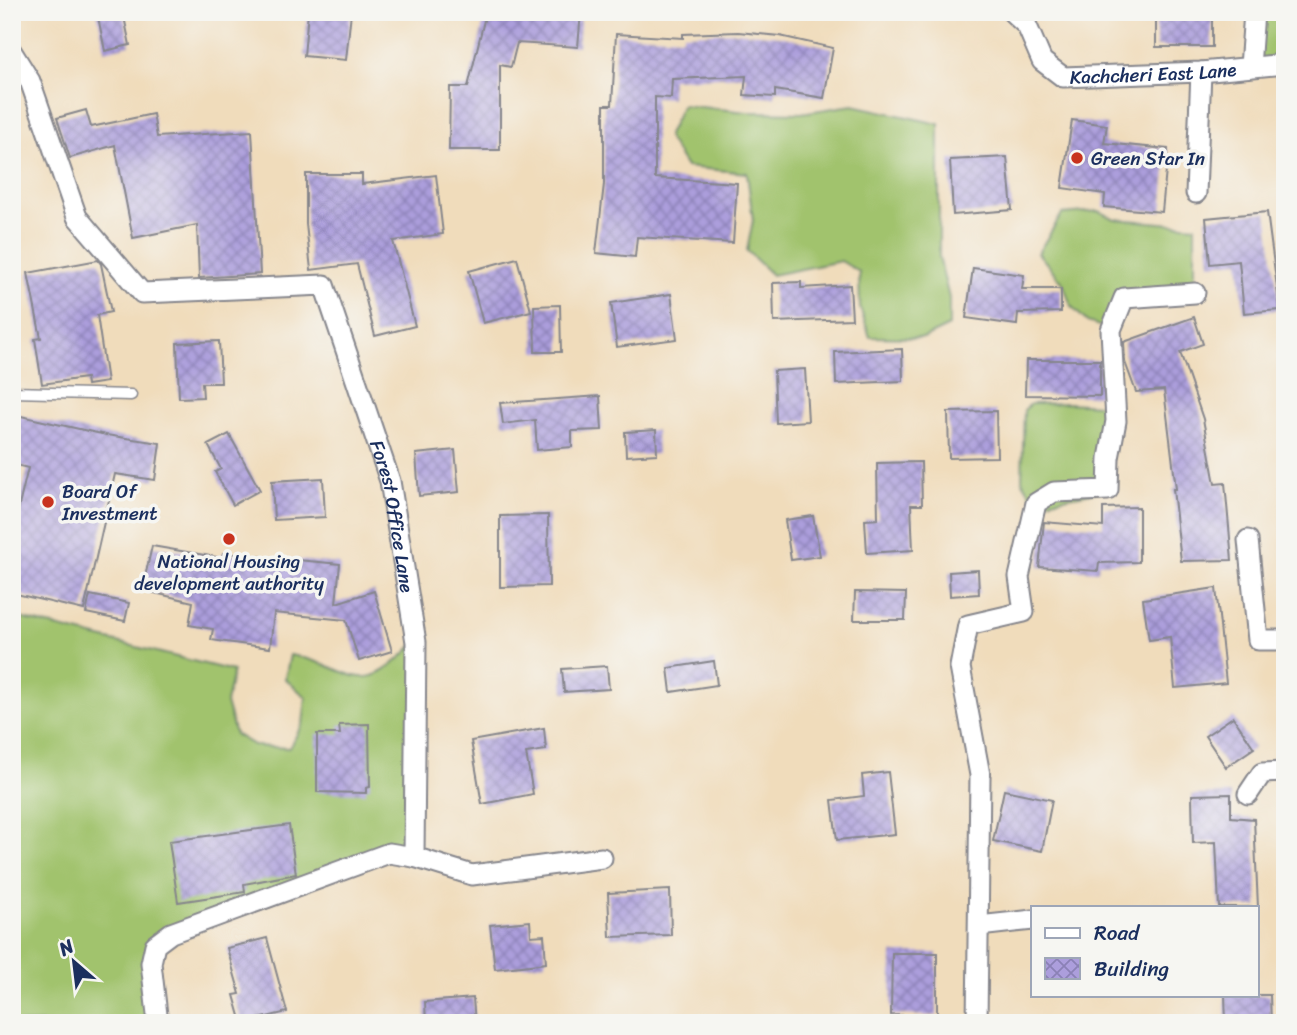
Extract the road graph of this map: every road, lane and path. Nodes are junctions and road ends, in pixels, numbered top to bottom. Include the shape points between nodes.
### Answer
1 (1012, 12) edge
2 (1254, 12) edge
3 (12, 52) edge
4 (1285, 64) edge
5 (1250, 66) junction
6 (1201, 72) junction
7 (1196, 193) dead end
8 (1195, 293) dead end
9 (12, 393) edge
10 (131, 395) dead end
11 (1248, 540) dead end
12 (1285, 640) edge
13 (1285, 772) edge
14 (1248, 794) dead end
15 (414, 857) junction
16 (602, 858) dead end
17 (1031, 920) edge
18 (979, 926) junction
19 (158, 1023) edge
20 (977, 1023) edge

1 - 6 street, Kachcheri East Lane via 1027,26 1042,61 1063,77
2 - 5 street
3 - 15 street, Forest Office Lane via 30,81 76,217 142,293 324,285 390,481 416,642
4 - 5 street, Kachcheri East Lane
5 - 6 street, Kachcheri East Lane
6 - 7 street
8 - 18 street via 1124,298 1111,330 1116,421 1108,489 1055,492 1036,503 1019,577 1024,612 968,625 960,667 979,775
9 - 10 lane
11 - 12 street via 1258,640
13 - 14 street via 1262,774
15 - 16 street via 472,875
15 - 19 street via 389,853 171,933 155,945 151,963
17 - 18 street
18 - 20 street

